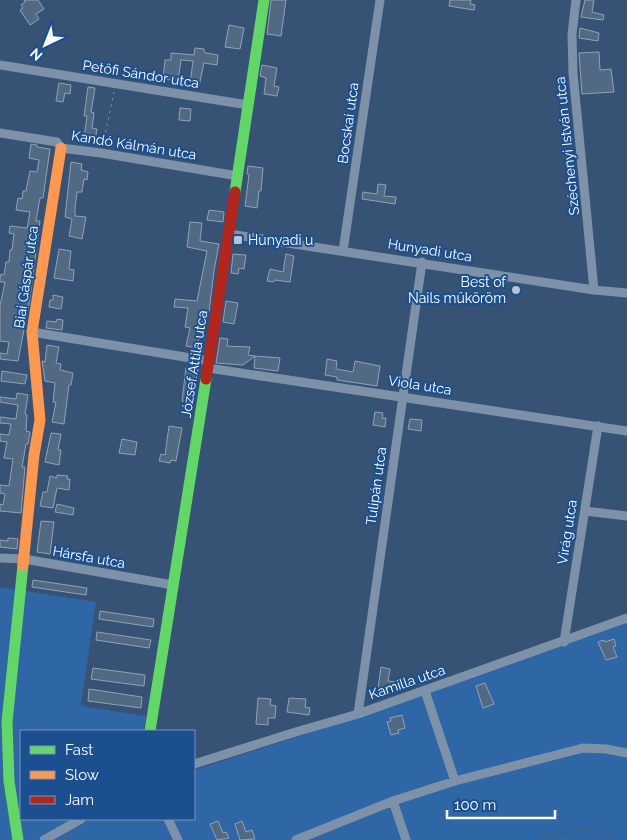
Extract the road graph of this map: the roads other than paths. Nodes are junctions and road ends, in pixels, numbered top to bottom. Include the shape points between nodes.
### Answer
1 (264, 0) edge
2 (380, 0) edge
3 (576, 0) edge
4 (0, 65) edge
5 (248, 105) junction
6 (0, 133) edge
7 (61, 148) junction
8 (238, 176) junction
9 (228, 234) junction
10 (343, 251) junction
11 (422, 262) junction
12 (594, 290) junction
13 (627, 293) edge
14 (32, 332) junction
15 (209, 364) junction
16 (402, 396) junction
17 (598, 426) junction
18 (627, 431) edge
19 (585, 510) junction
20 (627, 516) edge
21 (0, 558) edge
22 (24, 560) junction
23 (174, 584) junction
24 (627, 618) edge
25 (564, 642) junction
26 (426, 691) junction
27 (358, 714) junction
28 (150, 730) edge
29 (627, 754) edge
30 (195, 764) edge
31 (455, 781) junction
32 (392, 801) junction
33 (79, 820) edge
34 (168, 820) edge
35 (18, 840) edge
36 (44, 840) edge
37 (178, 840) edge
38 (296, 840) edge
39 (406, 840) edge

1 - 5 street, József Attila utca
2 - 10 street, Bocskai utca
3 - 12 street, Széchenyi István utca via 572,34 573,73
4 - 5 street, Petőfi Sándor utca
5 - 8 street, József Attila utca
6 - 7 street, Kandó Kálmán utca via 57,142
7 - 8 street, Kandó Kálmán utca
7 - 14 street, Biai Gáspár utca
8 - 9 street, József Attila utca
9 - 10 street, Hunyadi utca
9 - 15 street, József Attila utca
10 - 11 street, Hunyadi utca
11 - 12 street, Hunyadi utca
11 - 16 street, Tulipán utca
12 - 13 street, Hunyadi utca
14 - 15 street, Viola utca
14 - 22 street, Biai Gáspár utca via 40,420
15 - 16 street, Viola utca
15 - 23 street, József Attila utca
16 - 17 street, Viola utca
16 - 27 street, Tulipán utca
17 - 18 street, Viola utca
17 - 19 street, Virág utca
19 - 20 street
19 - 25 street, Virág utca
21 - 22 street, Hársfa utca
22 - 23 street, Hársfa utca
22 - 35 street, Biai Gáspár utca via 7,722 11,810
23 - 28 street, József Attila utca
24 - 25 street, Kamilla utca
25 - 26 street, Kamilla utca
26 - 27 street, Kamilla utca
26 - 31 street
27 - 30 street, Kamilla utca
29 - 31 street via 583,748
31 - 32 street
32 - 38 street
32 - 39 street
33 - 36 street
34 - 37 street

